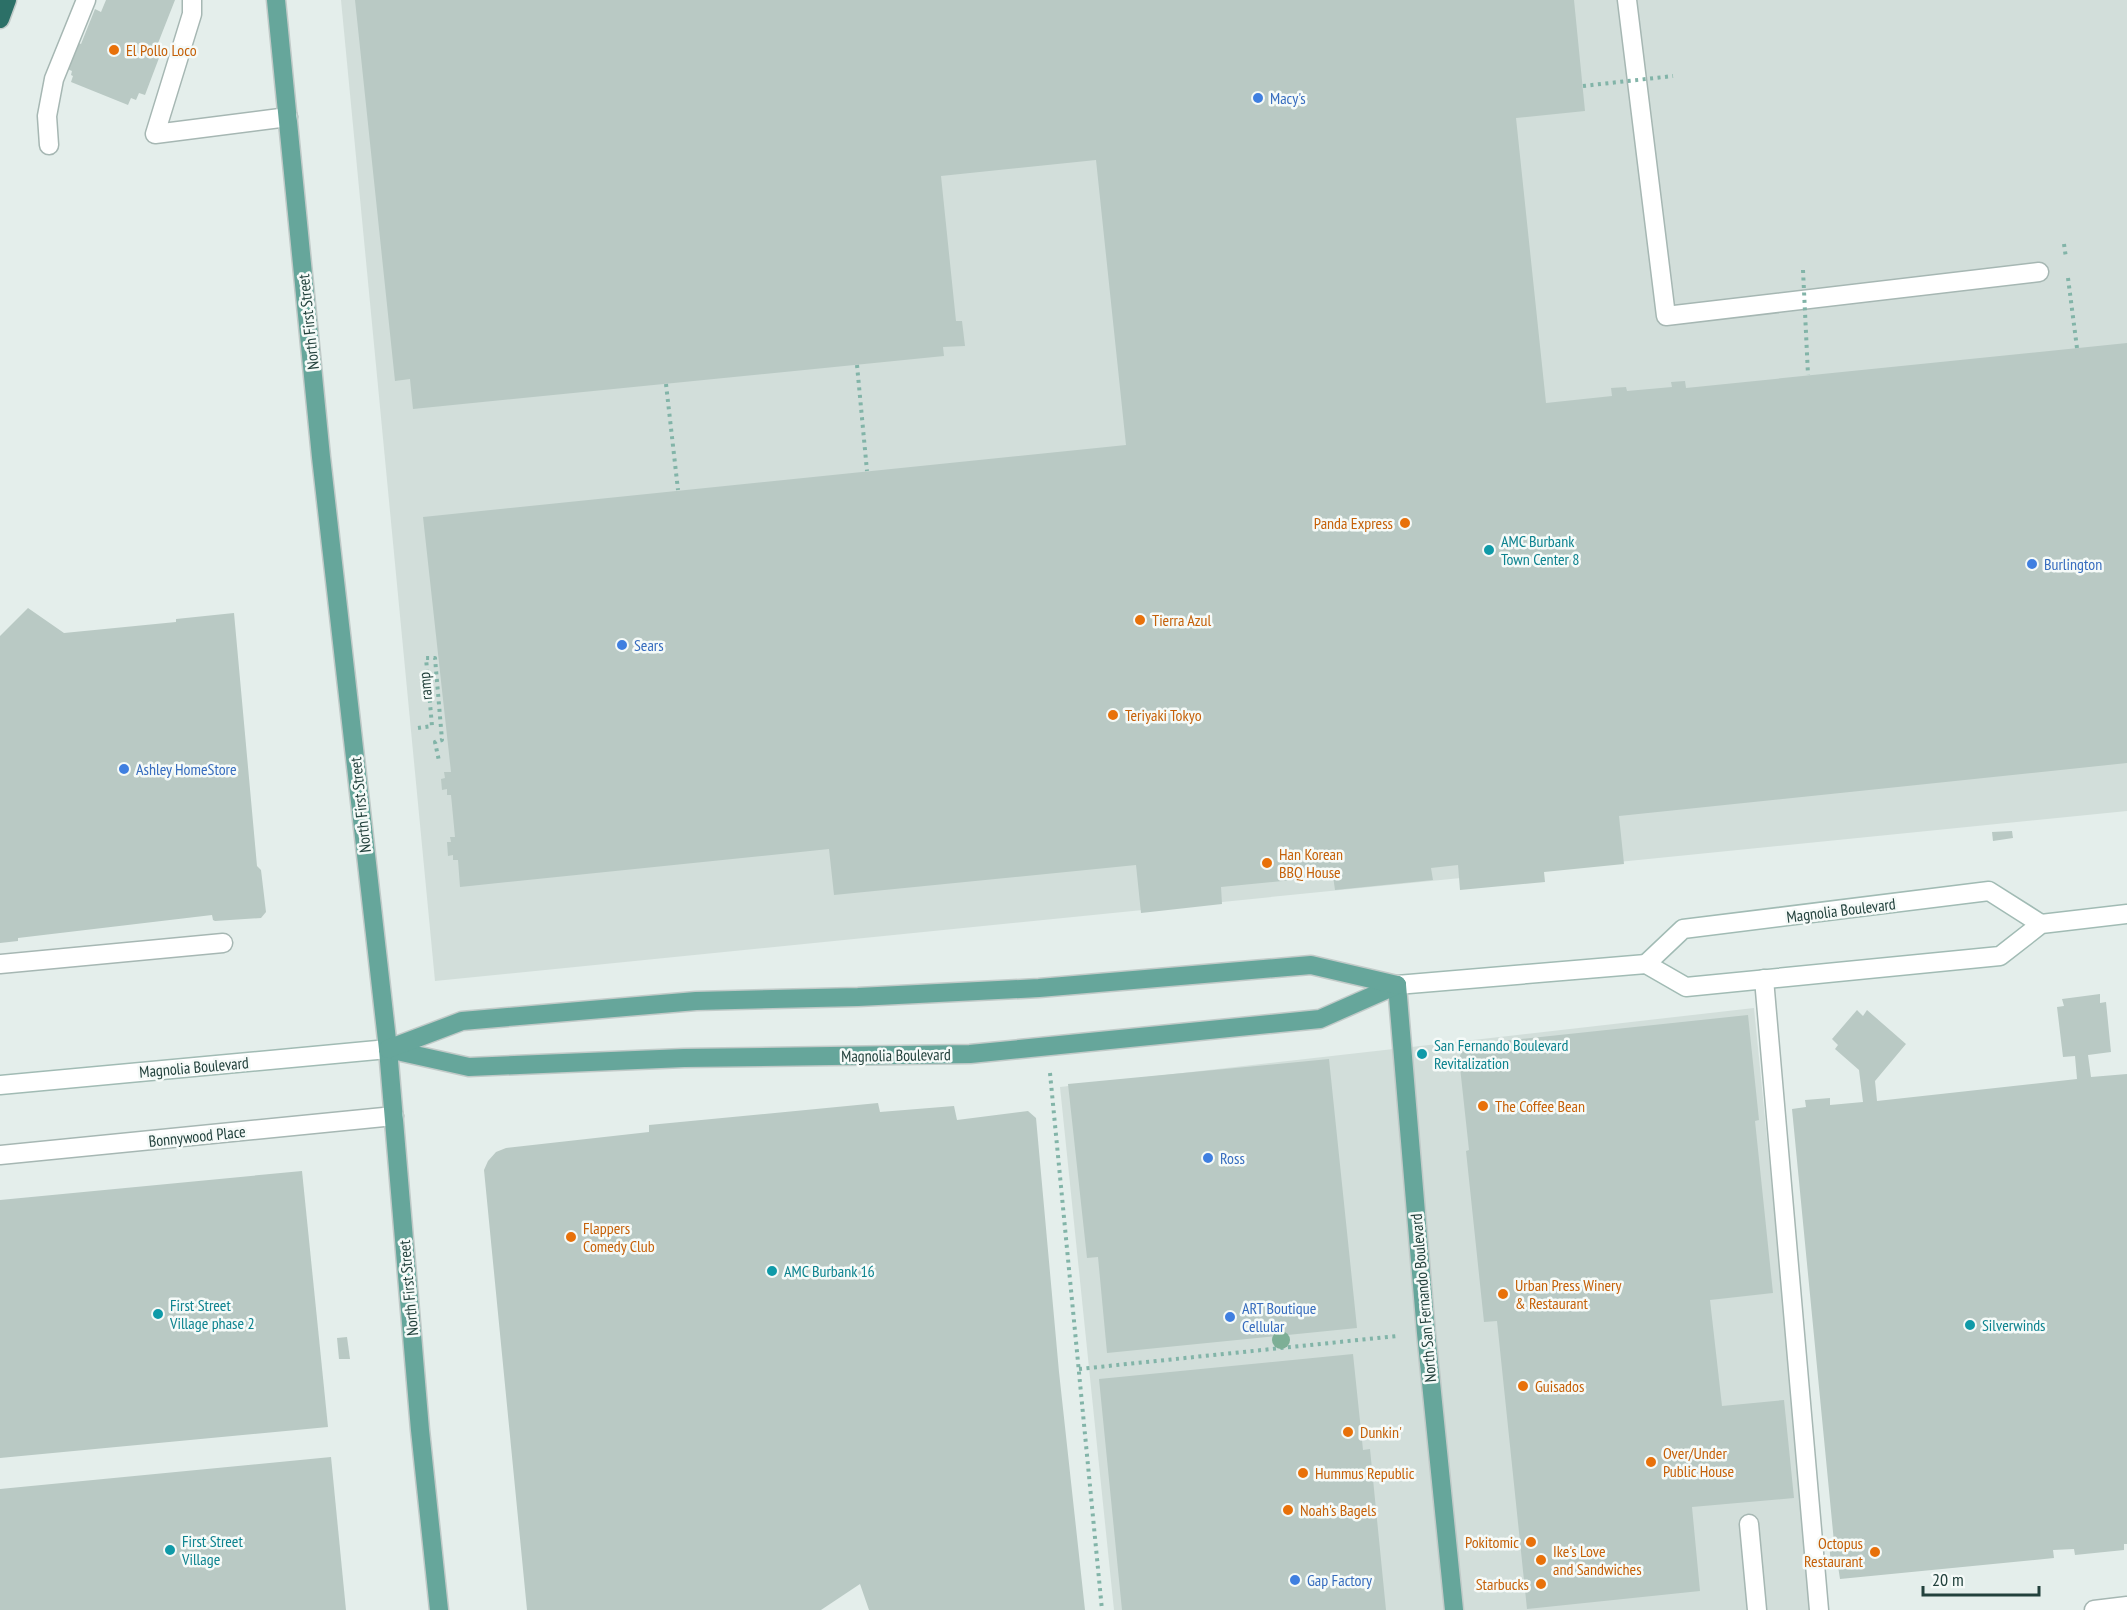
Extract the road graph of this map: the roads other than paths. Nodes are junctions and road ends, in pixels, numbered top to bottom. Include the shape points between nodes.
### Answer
1 (7, 0) edge
2 (86, 0) edge
3 (192, 0) edge
4 (276, 0) edge
5 (1628, 0) edge
6 (0, 19) edge
7 (288, 117) junction
8 (49, 145) dead end
9 (2039, 272) dead end
10 (2127, 914) edge
11 (2041, 924) junction
12 (224, 943) dead end
13 (0, 964) edge
14 (1646, 964) junction
15 (1764, 979) junction
16 (1397, 985) junction
17 (388, 1049) junction
18 (0, 1085) edge
19 (394, 1116) junction
20 (0, 1155) edge
21 (1749, 1524) dead end
22 (2127, 1606) edge
23 (439, 1610) edge
24 (1454, 1610) edge
25 (1757, 1610) edge
26 (1819, 1610) edge
27 (2094, 1610) edge

1 - 6 highway
2 - 8 main road via 54,79 47,116
3 - 7 main road via 192,14 155,134
4 - 7 main road, North First Street
5 - 9 main road via 1666,316
7 - 17 main road, North First Street via 321,457
10 - 11 main road
11 - 14 main road, Magnolia Boulevard via 1989,891 1683,929
11 - 15 main road via 2000,956
12 - 13 main road
14 - 15 main road via 1686,987
14 - 16 main road, Magnolia Boulevard
15 - 26 main road
16 - 17 main road, Magnolia Boulevard via 1311,965 1040,988 696,1001 462,1021
16 - 17 main road, Magnolia Boulevard via 1320,1019 970,1054 684,1058 469,1067
16 - 24 main road, North San Fernando Boulevard
17 - 18 main road, Magnolia Boulevard
17 - 19 main road, North First Street
19 - 20 main road, Bonnywood Place
19 - 23 main road, North First Street
21 - 25 main road
22 - 27 main road

